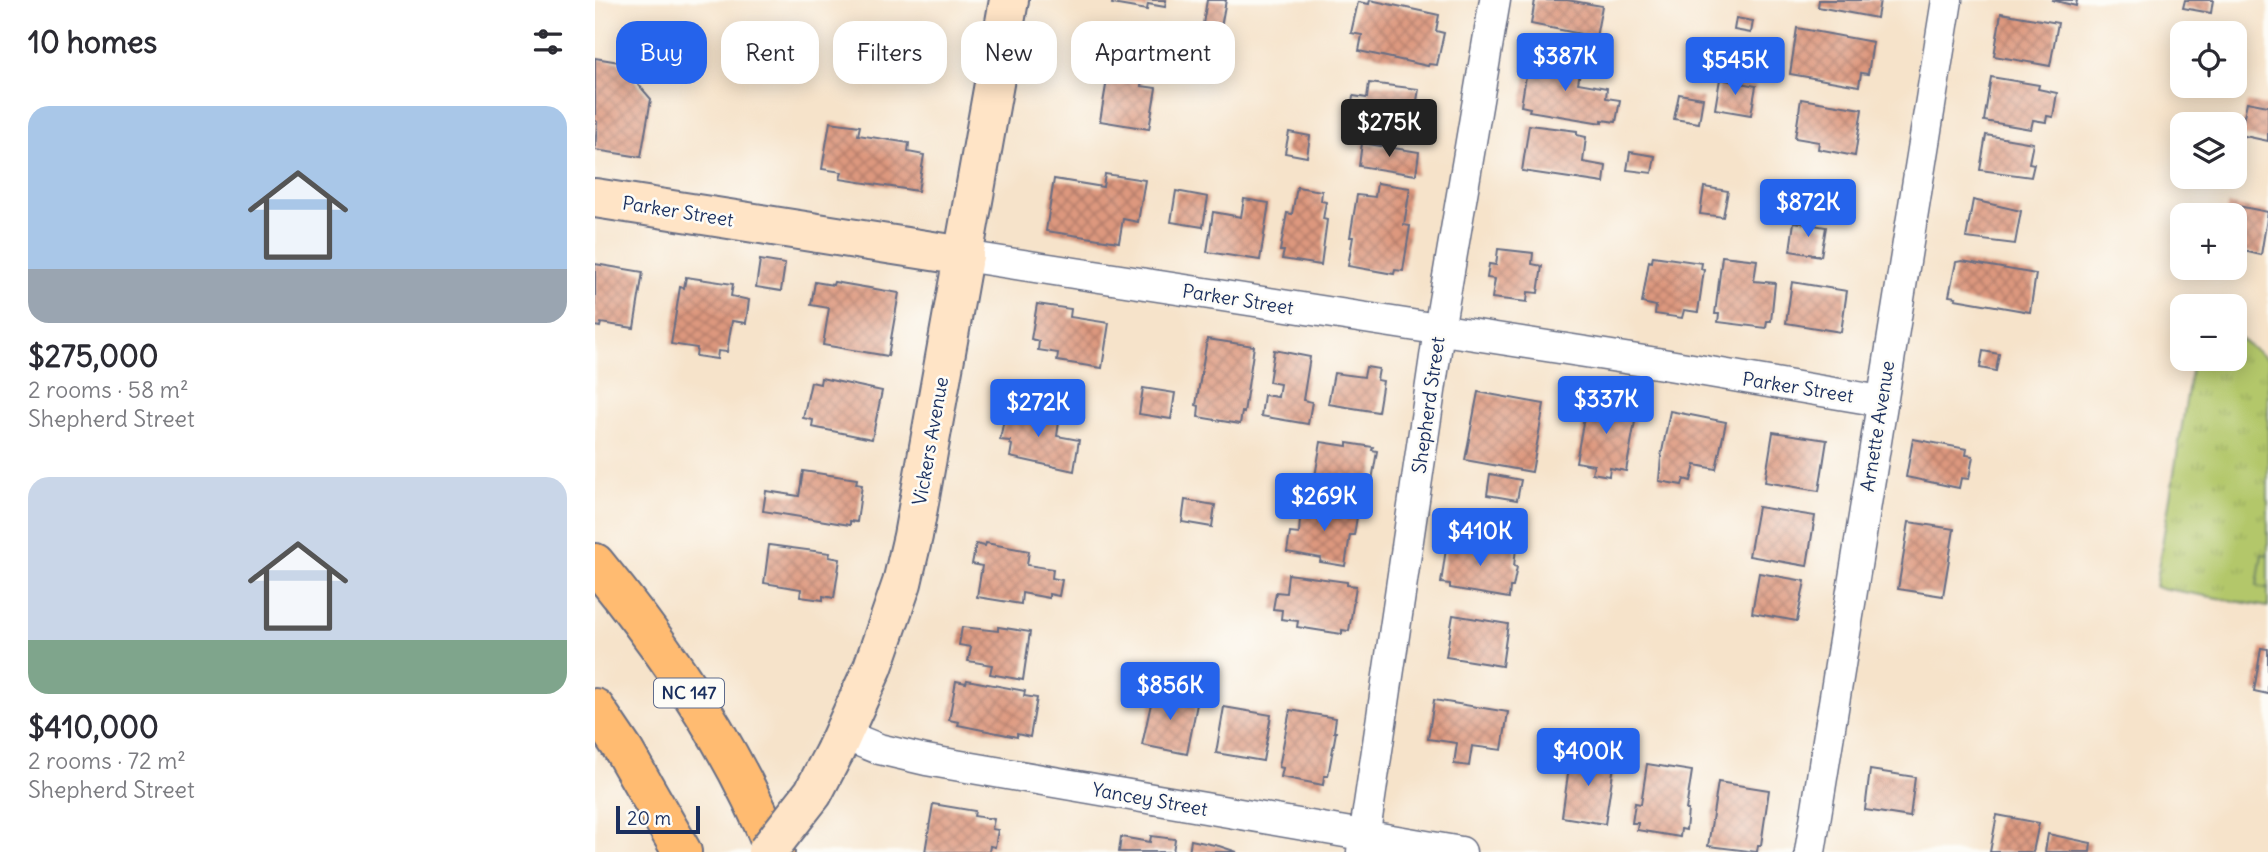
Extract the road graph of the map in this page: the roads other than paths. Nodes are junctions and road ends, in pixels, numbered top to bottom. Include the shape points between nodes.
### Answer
1 (1009, 0) edge
2 (1495, 0) edge
3 (1947, 0) edge
4 (595, 198) edge
5 (964, 256) junction
6 (1439, 330) junction
7 (1881, 401) junction
8 (595, 563) edge
9 (595, 708) edge
10 (610, 740) edge
11 (839, 743) junction
12 (1363, 844) edge
13 (775, 847) edge
14 (682, 852) edge
15 (1461, 852) edge
16 (1809, 852) edge

1 - 5 main road, Vickers Avenue
2 - 6 street, Shepherd Street
3 - 7 street, Arnette Avenue
4 - 5 main road, Parker Street
5 - 6 street, Parker Street
5 - 11 main road, Vickers Avenue via 902,583 873,667
6 - 7 street, Parker Street
6 - 12 street, Shepherd Street
7 - 16 street, Arnette Avenue
8 - 13 highway, NC 147 via 713,728
9 - 10 highway
10 - 14 highway
11 - 12 street, Yancey Street
11 - 13 main road, Vickers Avenue, bridge via 813,793
12 - 15 street, Yancey Street

